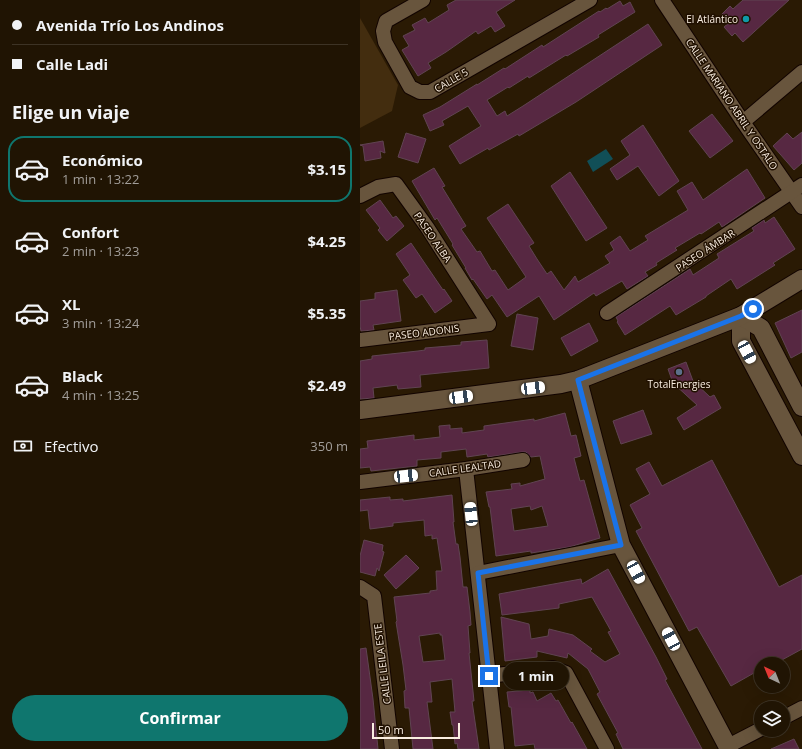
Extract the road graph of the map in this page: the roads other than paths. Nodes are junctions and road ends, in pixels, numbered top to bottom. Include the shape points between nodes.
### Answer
1 (423, 0) edge
2 (590, 0) edge
3 (662, 0) edge
4 (802, 72) edge
5 (744, 122) junction
6 (797, 189) edge
7 (360, 196) edge
8 (802, 207) edge
9 (802, 279) edge
10 (607, 313) dead end
11 (741, 316) junction
12 (488, 324) joint
13 (360, 340) edge
14 (578, 380) junction
15 (802, 407) edge
16 (360, 410) edge
17 (802, 456) edge
18 (523, 460) dead end
19 (466, 469) junction
20 (360, 482) edge
21 (621, 545) junction
22 (478, 573) junction
23 (360, 587) edge
24 (489, 676) junction
25 (802, 708) edge
26 (790, 714) edge
27 (754, 733) edge
28 (728, 748) edge
29 (392, 749) edge
30 (497, 749) edge
31 (607, 749) edge

1 - 2 street, CALLE 5 via 386,21 383,31 385,42 410,87 420,92 430,92
3 - 5 street, CALLE MARIANO ABRIL Y OSTALO
4 - 5 street
5 - 6 street, CALLE MARIANO ABRIL Y OSTALO
6 - 8 street, CALLE MARIANO ABRIL Y OSTALO
6 - 10 street, PASEO ÁMBAR
7 - 12 street, PASEO ALBA via 378,187 396,184 427,227
9 - 11 street
11 - 14 street
11 - 15 street via 761,328
11 - 17 street via 741,341
12 - 13 street, PASEO ADONIS
14 - 16 street
14 - 21 street
18 - 19 street, CALLE LEALTAD
19 - 20 street, CALLE LEALTAD
19 - 22 street
21 - 22 street
21 - 28 street
22 - 24 street
23 - 29 street, CALLE LEILA ESTE via 374,596
24 - 30 street
24 - 31 street via 553,668 566,673
25 - 26 street
27 - 28 street

